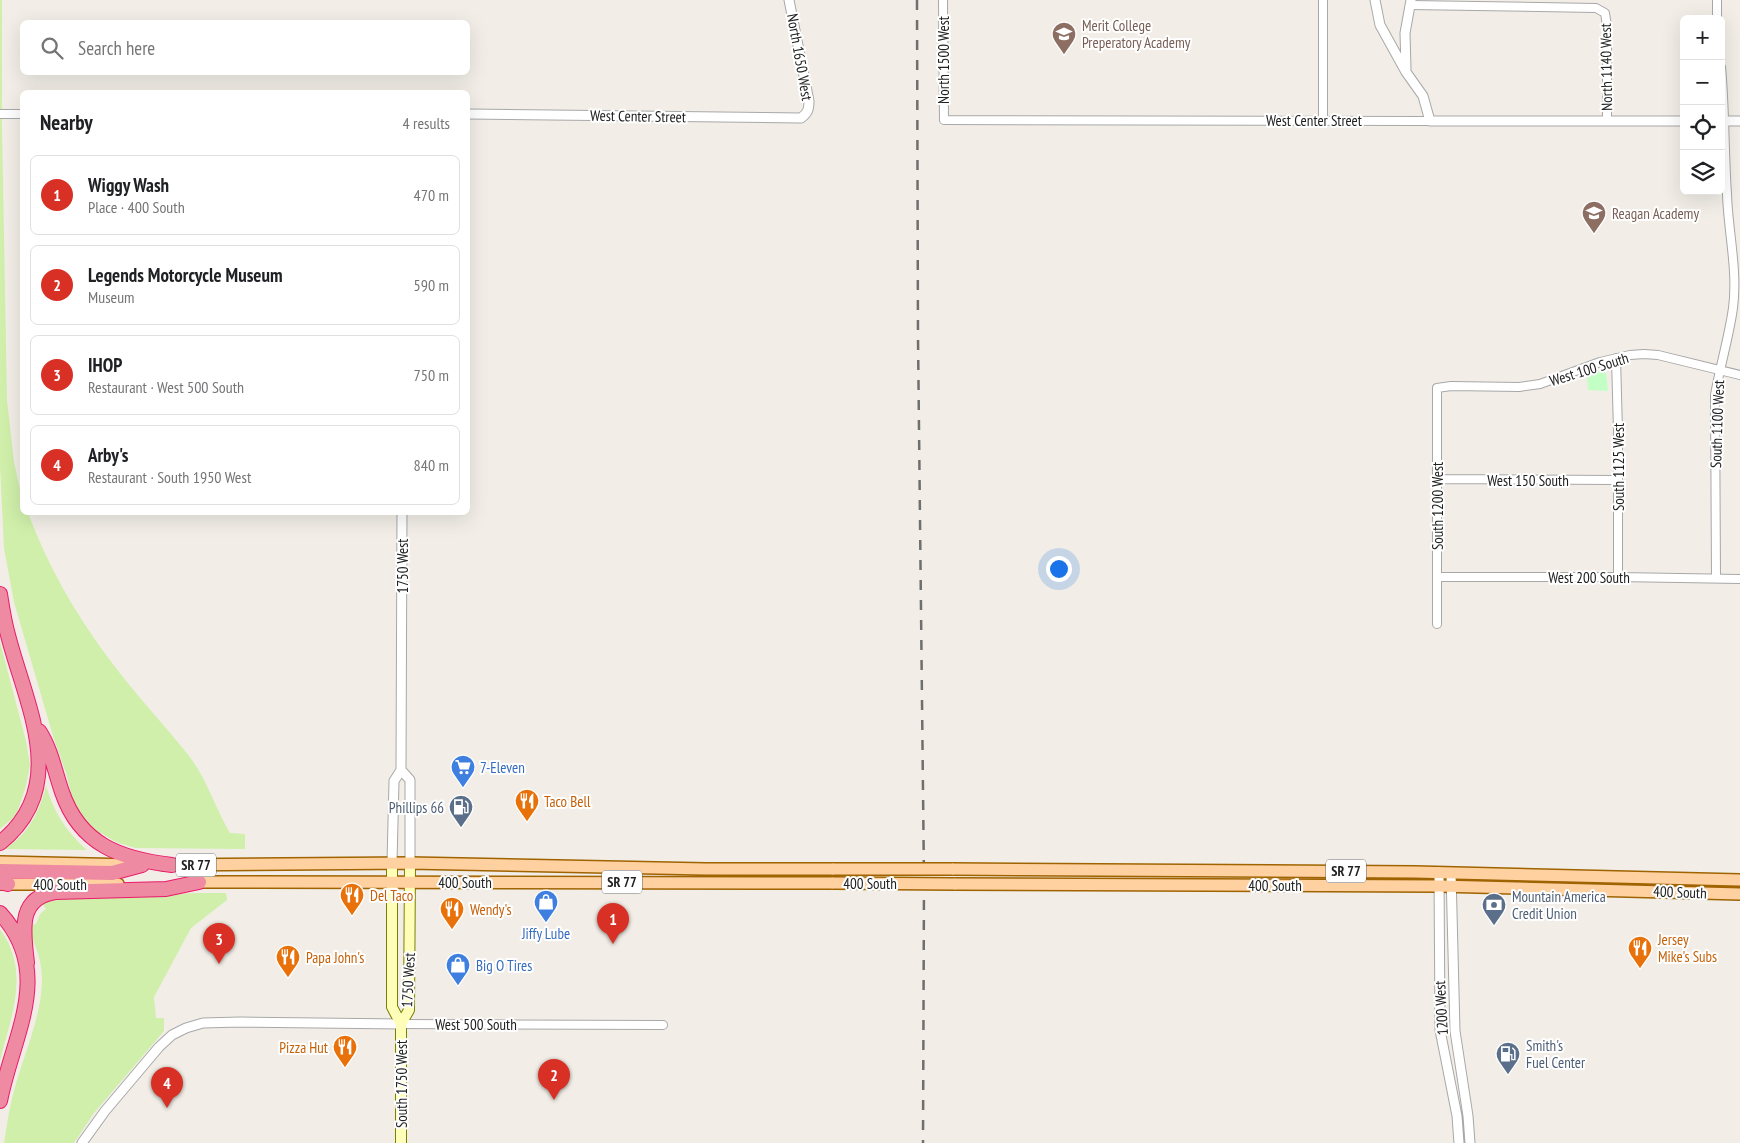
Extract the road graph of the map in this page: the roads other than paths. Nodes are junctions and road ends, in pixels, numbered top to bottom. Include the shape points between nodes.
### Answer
1 (789, 0) edge
2 (943, 0) edge
3 (1323, 0) edge
4 (1375, 0) edge
5 (1717, 0) edge
6 (1410, 2) edge
7 (1565, 4) edge
8 (1717, 15) edge
9 (1406, 72) junction
10 (1, 114) edge
11 (20, 114) edge
12 (470, 114) edge
13 (806, 114) joint
14 (944, 120) joint
15 (1323, 120) junction
16 (1430, 120) junction
17 (1607, 121) junction
18 (1680, 121) edge
19 (1725, 121) edge
20 (1740, 121) edge
21 (1724, 150) edge
22 (1616, 358) junction
23 (1719, 369) junction
24 (1740, 374) edge
25 (1437, 388) joint
26 (1438, 479) junction
27 (1618, 480) junction
28 (402, 515) edge
29 (1437, 577) junction
30 (1618, 577) junction
31 (1716, 578) junction
32 (1740, 578) edge
33 (0, 594) edge
34 (1437, 624) dead end
35 (35, 724) junction
36 (402, 770) junction
37 (0, 843) edge
38 (0, 862) edge
39 (410, 862) junction
40 (392, 863) junction
41 (142, 865) junction
42 (172, 865) junction
43 (0, 871) edge
44 (1439, 872) junction
45 (1451, 872) junction
46 (1740, 880) edge
47 (199, 882) junction
48 (392, 882) junction
49 (410, 882) junction
50 (3, 883) edge
51 (1439, 886) junction
52 (1451, 886) junction
53 (1740, 894) edge
54 (0, 914) edge
55 (27, 963) junction
56 (401, 1024) junction
57 (663, 1025) dead end
58 (0, 1101) edge
59 (82, 1143) edge
60 (401, 1143) edge
61 (1459, 1143) edge
62 (1470, 1143) edge

1 - 13 street, North 1650 West via 809,100
2 - 14 street, North 1500 West
3 - 15 street
4 - 9 street via 1380,26
5 - 8 street
6 - 7 street
6 - 9 street
7 - 17 street, North 1140 West via 1596,8 1605,13
9 - 16 street via 1423,96
10 - 11 street
12 - 13 street, West Center Street via 801,118
14 - 15 street, West Center Street
15 - 16 street, West Center Street
16 - 17 street, West Center Street
17 - 18 street, West Center Street
19 - 20 street
21 - 23 street, South 1100 West via 1733,307
22 - 23 street, West 100 South via 1658,355
22 - 25 street, West 100 South via 1540,384
22 - 27 street, South 1125 West
23 - 24 street, West 100 South
23 - 31 street, South 1100 West via 1715,395
25 - 26 street, South 1200 West
26 - 27 street, West 150 South
26 - 29 street, South 1200 West
27 - 30 street, South 1125 West
28 - 36 street, 1750 West
29 - 30 street, West 200 South
29 - 34 street, South 1200 West
30 - 31 street, West 200 South
31 - 32 street, West 200 South
33 - 35 highway via 8,635
35 - 37 highway via 40,759 36,790 20,823
35 - 42 highway via 48,749 68,806 90,836 124,855
36 - 39 street, 1750 West via 410,780
36 - 40 street, 1750 West via 394,781
38 - 41 main road, 400 South / SR 77
39 - 40 main road, 400 South / SR 77
39 - 44 main road, 400 South / SR 77, bridge via 834,869
39 - 49 main road, 1750 West
40 - 42 main road, 400 South / SR 77
40 - 48 main road, 1750 West
41 - 42 main road, 400 South / SR 77
41 - 43 highway via 112,873
44 - 45 main road, 400 South / SR 77
44 - 51 street, 1200 West
45 - 46 main road, 400 South / SR 77
45 - 52 street, 1200 West
47 - 48 main road, 400 South / SR 77
47 - 50 main road, 400 South / SR 77
47 - 55 highway via 166,889 44,895 32,904 25,919
48 - 49 main road, 400 South / SR 77
48 - 56 main road, 1750 West via 392,1007
49 - 51 main road, 400 South / SR 77, bridge
49 - 56 main road, 1750 West via 408,1010
51 - 52 main road, 400 South / SR 77
51 - 61 street, 1200 West via 1440,1030 1455,1101
52 - 53 main road, 400 South / SR 77
52 - 62 street, 1200 West via 1455,1031
54 - 55 highway via 16,935
55 - 58 highway via 27,1002
56 - 57 street, West 500 South
56 - 59 street, West 500 South via 203,1023 186,1028 159,1047
56 - 60 main road, South 1750 West

